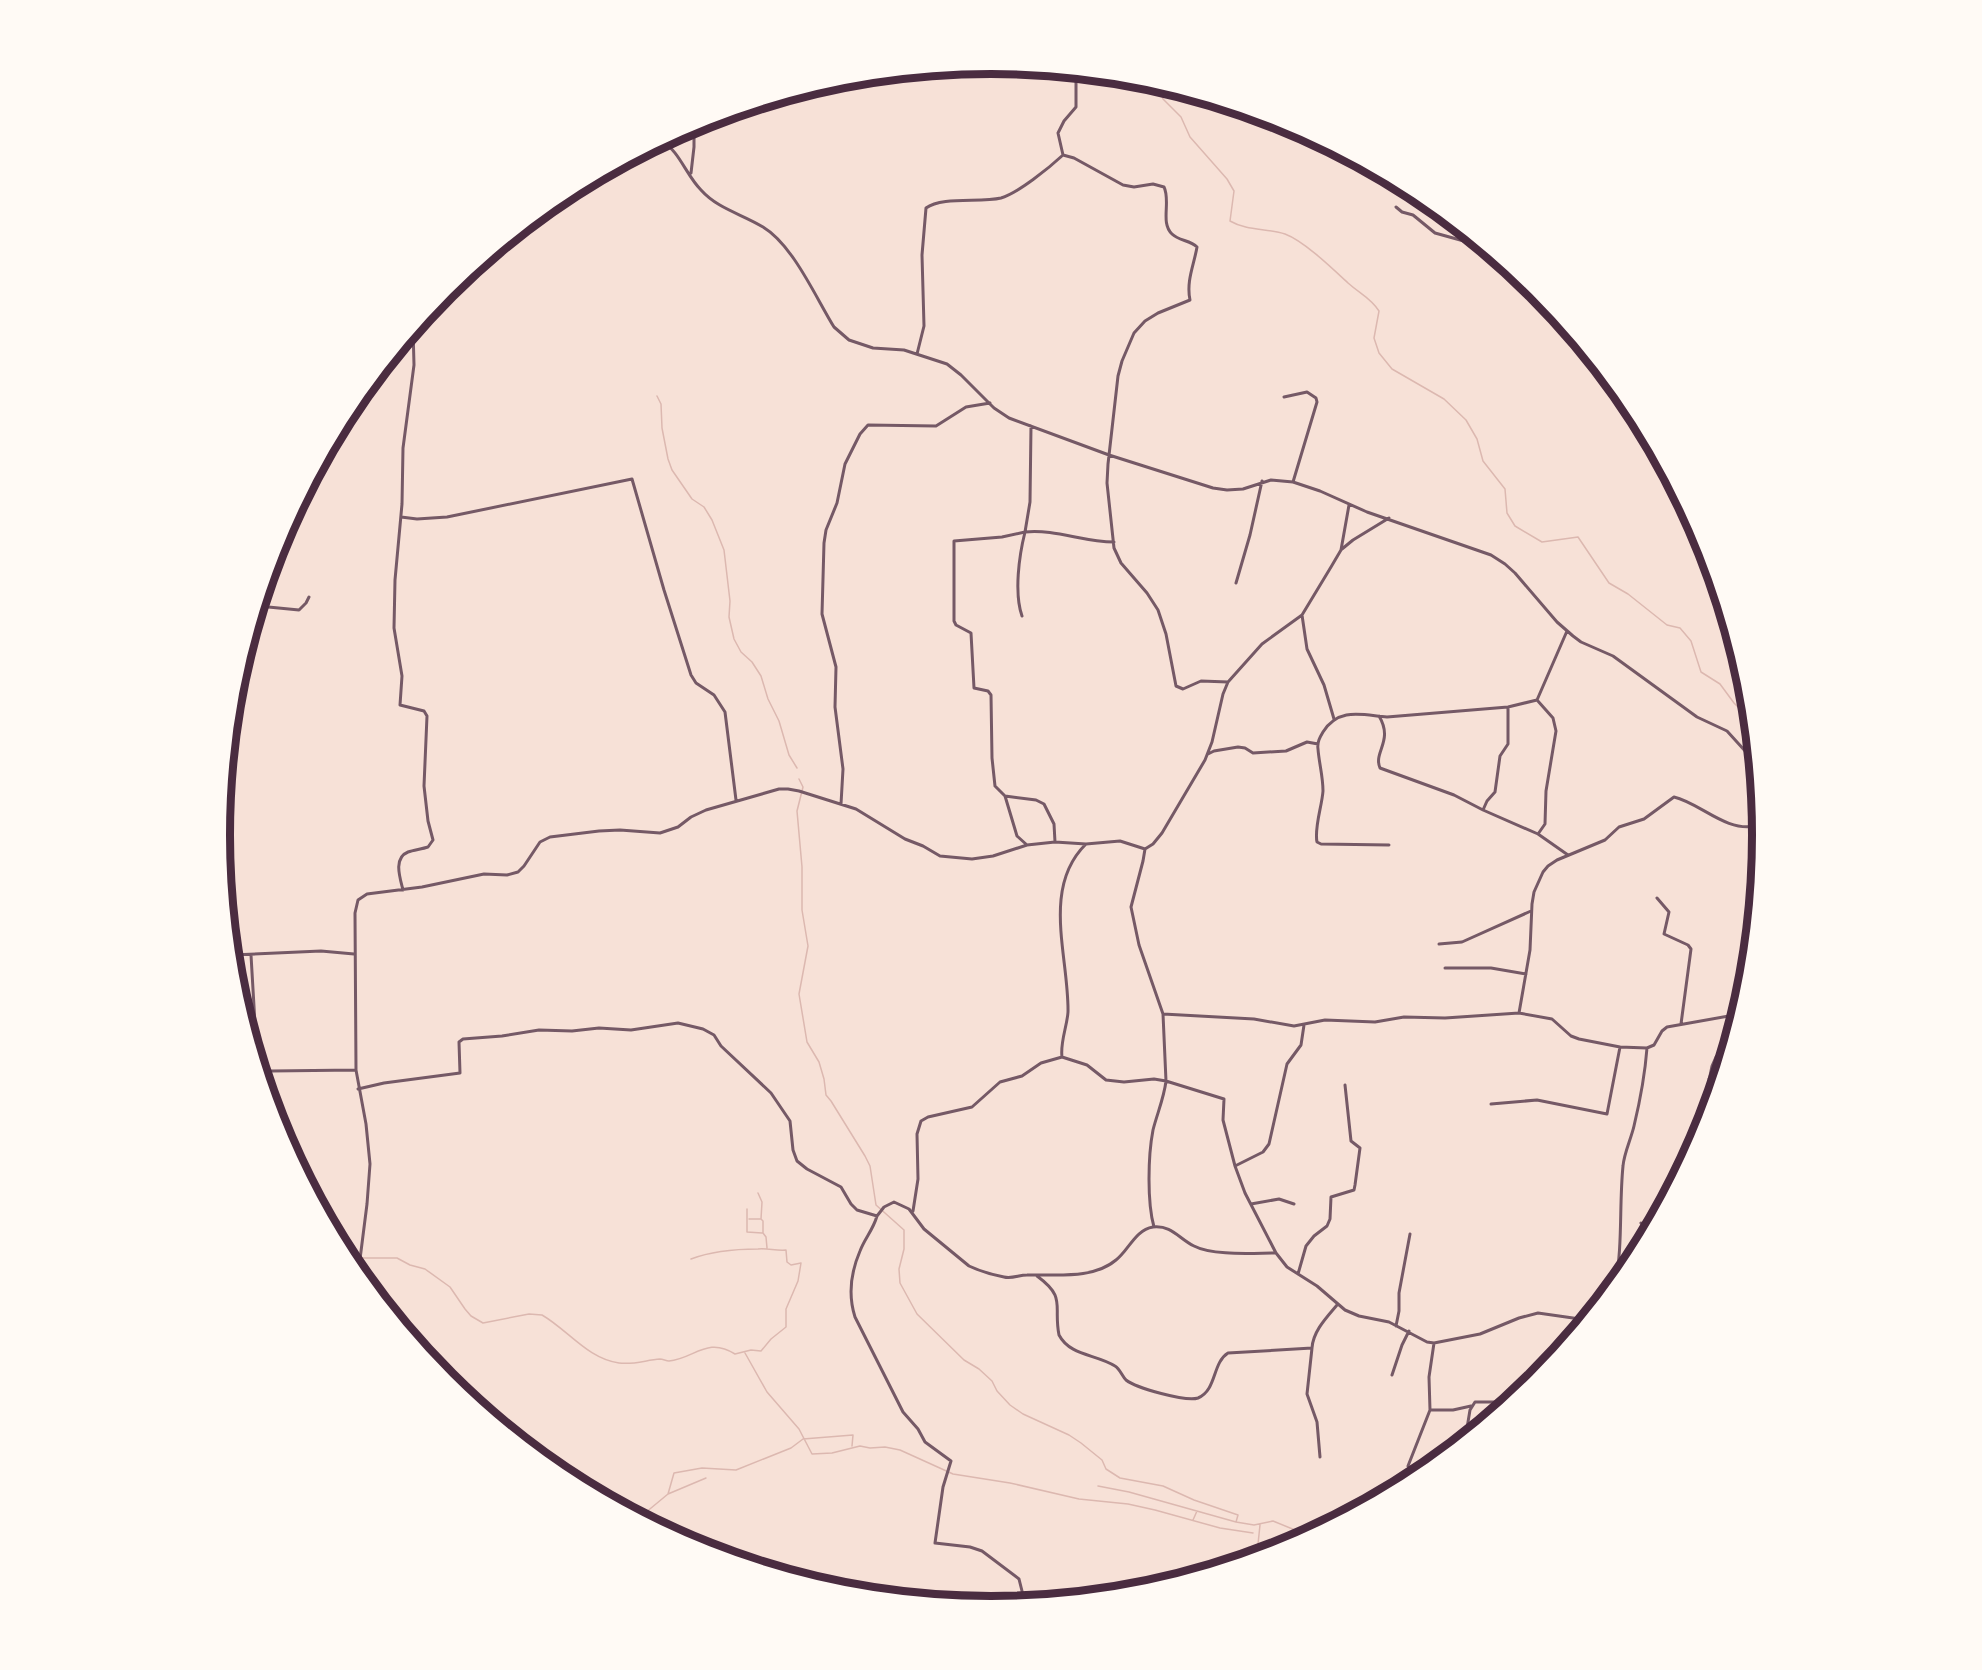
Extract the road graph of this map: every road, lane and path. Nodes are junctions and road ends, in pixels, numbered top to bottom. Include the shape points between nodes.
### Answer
1 (1076, 79) edge
2 (694, 134) edge
3 (667, 146) edge
4 (1063, 155) junction
5 (690, 175) junction
6 (1396, 207) dead end
7 (1466, 240) edge
8 (414, 338) edge
9 (917, 354) junction
10 (1284, 397) dead end
11 (990, 403) junction
12 (1031, 426) junction
13 (1109, 455) junction
14 (1263, 481) junction
15 (1293, 482) junction
16 (1349, 505) junction
17 (401, 517) junction
18 (1389, 518) junction
19 (1025, 532) junction
20 (1114, 542) junction
21 (1341, 550) junction
22 (1236, 582) dead end
23 (309, 597) dead end
24 (265, 607) edge
25 (1302, 615) junction
26 (1022, 616) dead end
27 (1567, 631) junction
28 (1228, 682) junction
29 (1537, 700) junction
30 (1508, 707) junction
31 (1379, 716) junction
32 (1334, 719) junction
33 (1318, 744) junction
34 (1208, 754) junction
35 (1748, 754) edge
36 (1005, 796) junction
37 (736, 800) junction
38 (841, 804) junction
39 (1483, 810) junction
40 (1752, 826) edge
41 (1538, 834) junction
42 (1055, 842) junction
43 (1086, 844) junction
44 (1027, 845) junction
45 (1389, 845) dead end
46 (1144, 849) junction
47 (1568, 855) junction
48 (403, 890) junction
49 (1657, 898) dead end
50 (1531, 911) junction
51 (1439, 944) dead end
52 (354, 954) junction
53 (239, 955) edge
54 (251, 955) junction
55 (1445, 968) dead end
56 (1526, 974) junction
57 (1519, 1013) junction
58 (1163, 1014) junction
59 (1731, 1015) edge
60 (1680, 1024) junction
61 (1304, 1025) junction
62 (256, 1034) edge
63 (1620, 1047) junction
64 (1647, 1048) junction
65 (1720, 1054) edge
66 (1062, 1057) junction
67 (267, 1070) edge
68 (356, 1070) junction
69 (1709, 1079) junction
70 (1712, 1079) edge
71 (1166, 1081) junction
72 (1345, 1085) dead end
73 (358, 1089) junction
74 (1705, 1099) edge
75 (1491, 1104) dead end
76 (1235, 1166) junction
77 (1251, 1204) junction
78 (1294, 1204) dead end
79 (912, 1212) junction
80 (877, 1216) junction
81 (1641, 1223) dead end
82 (1644, 1226) edge
83 (1154, 1227) junction
84 (1410, 1234) dead end
85 (1276, 1253) junction
86 (360, 1261) edge
87 (1618, 1267) edge
88 (1298, 1274) junction
89 (1036, 1275) junction
90 (1337, 1305) junction
91 (1579, 1319) edge
92 (1396, 1326) junction
93 (1409, 1331) junction
94 (1434, 1343) junction
95 (1312, 1348) junction
96 (1392, 1375) dead end
97 (1499, 1402) edge
98 (1471, 1406) junction
99 (1430, 1410) junction
100 (1467, 1429) edge
101 (1320, 1456) dead end
102 (1408, 1466) dead end
103 (1023, 1595) edge

1 - 4 street via 1076,107 1058,133
2 - 5 street
3 - 5 street
4 - 9 street via 1004,196 938,203 926,208 922,255 924,326
4 - 13 street via 1128,186 1148,183 1164,187 1169,231 1197,247 1189,279 1190,300 1145,321 1128,344 1118,376
5 - 9 street via 712,201 777,237 837,332 858,344
6 - 7 street via 1435,233
8 - 17 street
9 - 11 street via 947,364
10 - 15 street via 1307,392 1317,402
11 - 12 street via 1009,418
11 - 38 street via 966,407 936,426 868,425 845,464 837,503 826,530 821,604 836,667 835,707 843,769
12 - 13 street
12 - 19 street via 1030,502
13 - 14 street via 1213,488 1243,489
13 - 20 street via 1107,483
14 - 15 street
14 - 22 street
15 - 16 street
16 - 18 street
16 - 21 street
17 - 37 street via 447,517 632,479 691,675 714,695 725,712
17 - 48 street via 394,612 402,676 400,705 426,713 424,786 433,837 428,847 408,852 400,859
18 - 21 street
18 - 27 street via 1498,560 1515,573
19 - 20 street via 1047,531
19 - 26 street via 1019,570
19 - 36 street via 954,540 954,621 971,633 974,688 991,695 995,786
20 - 28 street via 1121,563 1161,616 1177,687 1183,689 1201,681
21 - 25 street
23 - 24 street via 299,610
25 - 28 street via 1262,644
25 - 32 street via 1307,649
27 - 29 street
27 - 35 street via 1613,656 1697,717 1727,730
28 - 34 street
29 - 30 street
29 - 41 street via 1553,718 1556,731 1546,790 1545,824
30 - 31 street
30 - 39 street via 1508,744 1497,766 1497,787
31 - 32 street via 1351,714
31 - 39 street via 1385,735 1380,768
32 - 33 street
33 - 34 street via 1307,742 1286,751 1253,753 1238,747
33 - 45 street via 1323,782 1317,842
34 - 46 street via 1169,824
36 - 42 street via 1044,804 1054,824
36 - 44 street via 1014,830
37 - 38 street via 788,789
37 - 48 street via 660,833 599,831 543,839 524,866 513,874 475,875
38 - 44 street via 863,812 940,856 972,859
39 - 41 street
40 - 47 street via 1718,818 1674,797 1644,819 1619,827 1605,840
41 - 47 street
42 - 43 street
42 - 44 street
43 - 46 street via 1120,841
43 - 66 street via 1069,865 1060,904 1068,1012
46 - 58 street via 1131,907 1139,945
47 - 50 street via 1543,872
48 - 52 street via 377,891 358,900
49 - 60 street via 1669,912 1664,934 1691,949
50 - 51 street via 1462,942
50 - 56 street via 1532,940
52 - 54 street via 321,951
52 - 68 street
53 - 54 street
54 - 62 street
55 - 56 street via 1491,968
56 - 57 street
57 - 61 street via 1404,1017 1375,1022 1325,1020
57 - 63 street via 1552,1019 1574,1037
58 - 61 street via 1254,1018 1289,1026
58 - 71 street
59 - 60 street
60 - 64 street via 1665,1029
61 - 76 street via 1299,1049 1287,1064 1269,1144 1263,1152
63 - 64 street
63 - 75 street via 1607,1114 1537,1100
64 - 87 street via 1637,1113 1623,1167
65 - 69 street
66 - 71 street via 1086,1065 1106,1080
66 - 79 street via 1046,1060 1022,1076 1000,1083 972,1107 921,1121 916,1134 918,1179
67 - 68 street
68 - 73 street
69 - 70 street
69 - 74 street
71 - 76 street via 1224,1100 1223,1120
71 - 83 street via 1149,1154
72 - 88 street via 1351,1141 1360,1148 1354,1190 1331,1197 1327,1226 1306,1246
73 - 80 street via 460,1073 459,1042 463,1039 539,1030 694,1025 714,1035 771,1093 790,1121 795,1157 800,1164 841,1187 857,1210
73 - 86 street via 370,1164
76 - 77 street
77 - 78 street via 1279,1199
77 - 85 street
79 - 80 street via 894,1202
79 - 89 street via 924,1229 970,1266 1005,1277
80 - 103 street via 855,1267 851,1302 903,1412 925,1442 951,1461 935,1543 982,1551 1019,1579
81 - 82 street
83 - 85 street via 1164,1227 1206,1251
83 - 89 street via 1138,1235 1117,1260 1100,1269
84 - 92 street
85 - 88 street
88 - 90 street via 1323,1290
89 - 95 street via 1056,1296 1058,1331 1064,1342 1115,1366 1129,1382 1173,1397 1188,1400 1201,1396 1212,1382 1221,1358 1228,1353
90 - 92 street via 1353,1314
90 - 95 street via 1314,1335
91 - 94 street via 1538,1313 1479,1334
92 - 93 street
93 - 94 street
93 - 96 street
94 - 99 street
95 - 101 street via 1307,1394 1317,1422
97 - 98 street via 1475,1402
98 - 99 street
98 - 100 street
99 - 102 street

